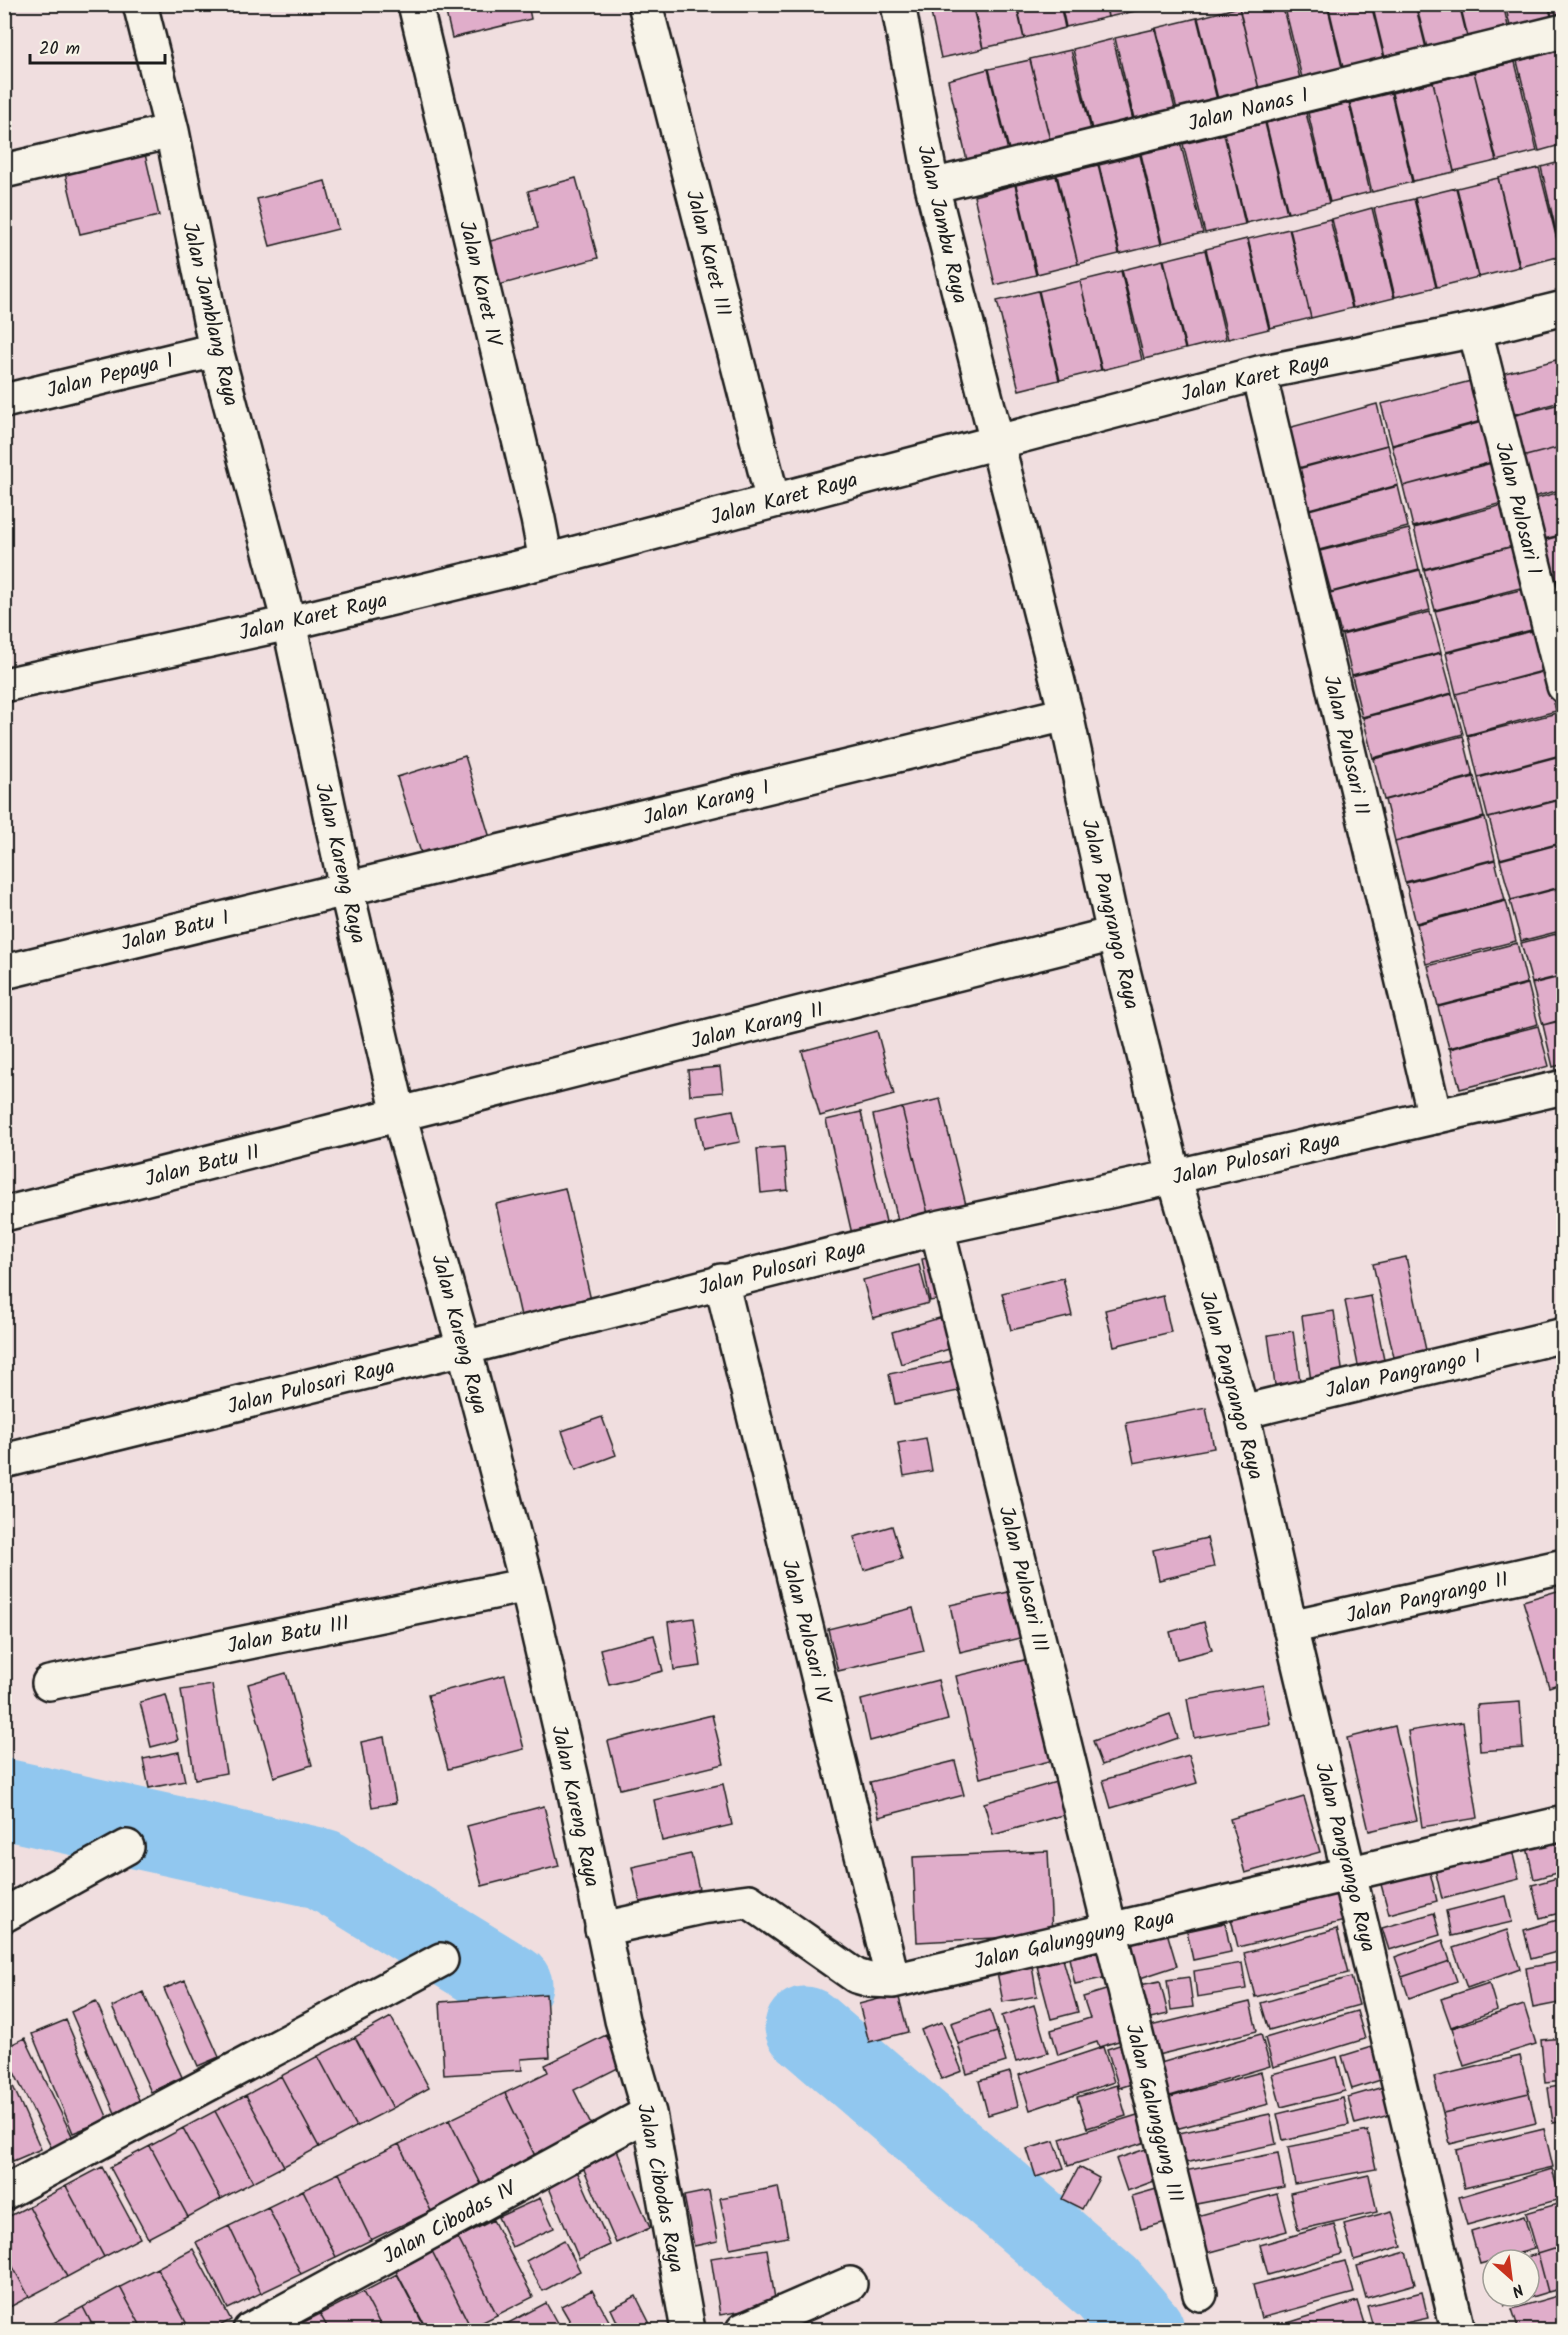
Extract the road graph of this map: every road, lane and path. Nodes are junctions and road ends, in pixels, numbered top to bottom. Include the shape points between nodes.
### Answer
1 (140, 4) edge
2 (415, 4) edge
3 (645, 4) edge
4 (898, 4) edge
5 (1563, 31) edge
6 (172, 131) junction
7 (4, 171) edge
8 (932, 186) junction
9 (1563, 308) edge
10 (1475, 330) junction
11 (216, 350) junction
12 (1259, 373) junction
13 (4, 401) edge
14 (998, 441) junction
15 (773, 501) junction
16 (546, 561) junction
17 (288, 622) junction
18 (4, 685) edge
19 (1563, 686) edge
20 (1066, 714) junction
21 (346, 888) junction
22 (1114, 934) junction
23 (4, 972) edge
24 (1563, 1087) edge
25 (399, 1114) junction
26 (1435, 1118) junction
27 (1174, 1176) junction
28 (4, 1214) edge
29 (937, 1228) junction
30 (721, 1281) junction
31 (1563, 1335) edge
32 (464, 1348) junction
33 (1242, 1412) junction
34 (4, 1461) edge
35 (1563, 1566) edge
36 (527, 1585) junction
37 (1290, 1627) junction
38 (49, 1683) dead end
39 (1563, 1822) edge
40 (127, 1847) dead end
41 (1350, 1874) junction
42 (4, 1915) edge
43 (612, 1927) junction
44 (1111, 1931) junction
45 (441, 1960) dead end
46 (893, 1981) junction
47 (629, 2046) joint
48 (649, 2113) junction
49 (4, 2193) edge
50 (850, 2284) dead end
51 (1200, 2294) dead end
52 (250, 2331) edge
53 (688, 2331) edge
54 (743, 2331) edge
55 (1458, 2331) edge

1 - 6 street, Jalan Jamblang Raya
2 - 16 street, Jalan Karet IV
3 - 15 street, Jalan Karet III
4 - 8 street, Jalan Jambu Raya
5 - 8 street, Jalan Nanas I
6 - 7 street
6 - 11 street, Jalan Jamblang Raya
8 - 14 street, Jalan Jambu Raya
9 - 10 street, Jalan Karet Raya
10 - 12 street, Jalan Karet Raya
10 - 19 street, Jalan Pulosari I
11 - 13 street, Jalan Pepaya 1
11 - 17 street, Jalan Jamblang Raya
12 - 14 street, Jalan Karet Raya
12 - 26 street, Jalan Pulosari II
14 - 15 street, Jalan Karet Raya
14 - 20 street, Jalan Pangrango Raya
15 - 16 street, Jalan Karet Raya
16 - 17 street, Jalan Karet Raya
17 - 18 street, Jalan Karet Raya
17 - 21 street, Jalan Kareng Raya
20 - 21 street, Jalan Karang I
20 - 22 street, Jalan Pangrango Raya
21 - 23 street, Jalan Batu I
21 - 25 street, Jalan Kareng Raya
22 - 25 street, Jalan Karang II
22 - 27 street, Jalan Pangrango Raya
24 - 26 street, Jalan Pulosari Raya
25 - 28 street, Jalan Batu II
25 - 32 street, Jalan Kareng Raya
26 - 27 street, Jalan Pulosari Raya
27 - 29 street, Jalan Pulosari Raya
27 - 33 street, Jalan Pangrango Raya
29 - 30 street, Jalan Pulosari Raya
29 - 44 street, Jalan Pulosari III
30 - 32 street, Jalan Pulosari Raya
30 - 46 street, Jalan Pulosari IV
31 - 33 street, Jalan Pangrango I
32 - 34 street, Jalan Pulosari Raya
32 - 36 street, Jalan Kareng Raya
33 - 37 street, Jalan Pangrango Raya
35 - 37 street, Jalan Pangrango II
36 - 38 street, Jalan Batu III
36 - 43 street, Jalan Kareng Raya via 572,1779
37 - 41 street, Jalan Pangrango Raya
39 - 41 street, Jalan Galunggung Raya
40 - 42 street
41 - 44 street, Jalan Galunggung Raya
41 - 55 street, Jalan Pangrango Raya
43 - 46 street, Jalan Galunggung Raya via 749,1901 856,1976
43 - 47 street, Jalan Kareng Raya
44 - 46 street, Jalan Galunggung Raya
44 - 51 street, Jalan Galunggung III
45 - 49 street
47 - 48 street, Jalan Cibodas Raya
48 - 52 street, Jalan Cibodas IV
48 - 53 street, Jalan Cibodas Raya
50 - 54 street

